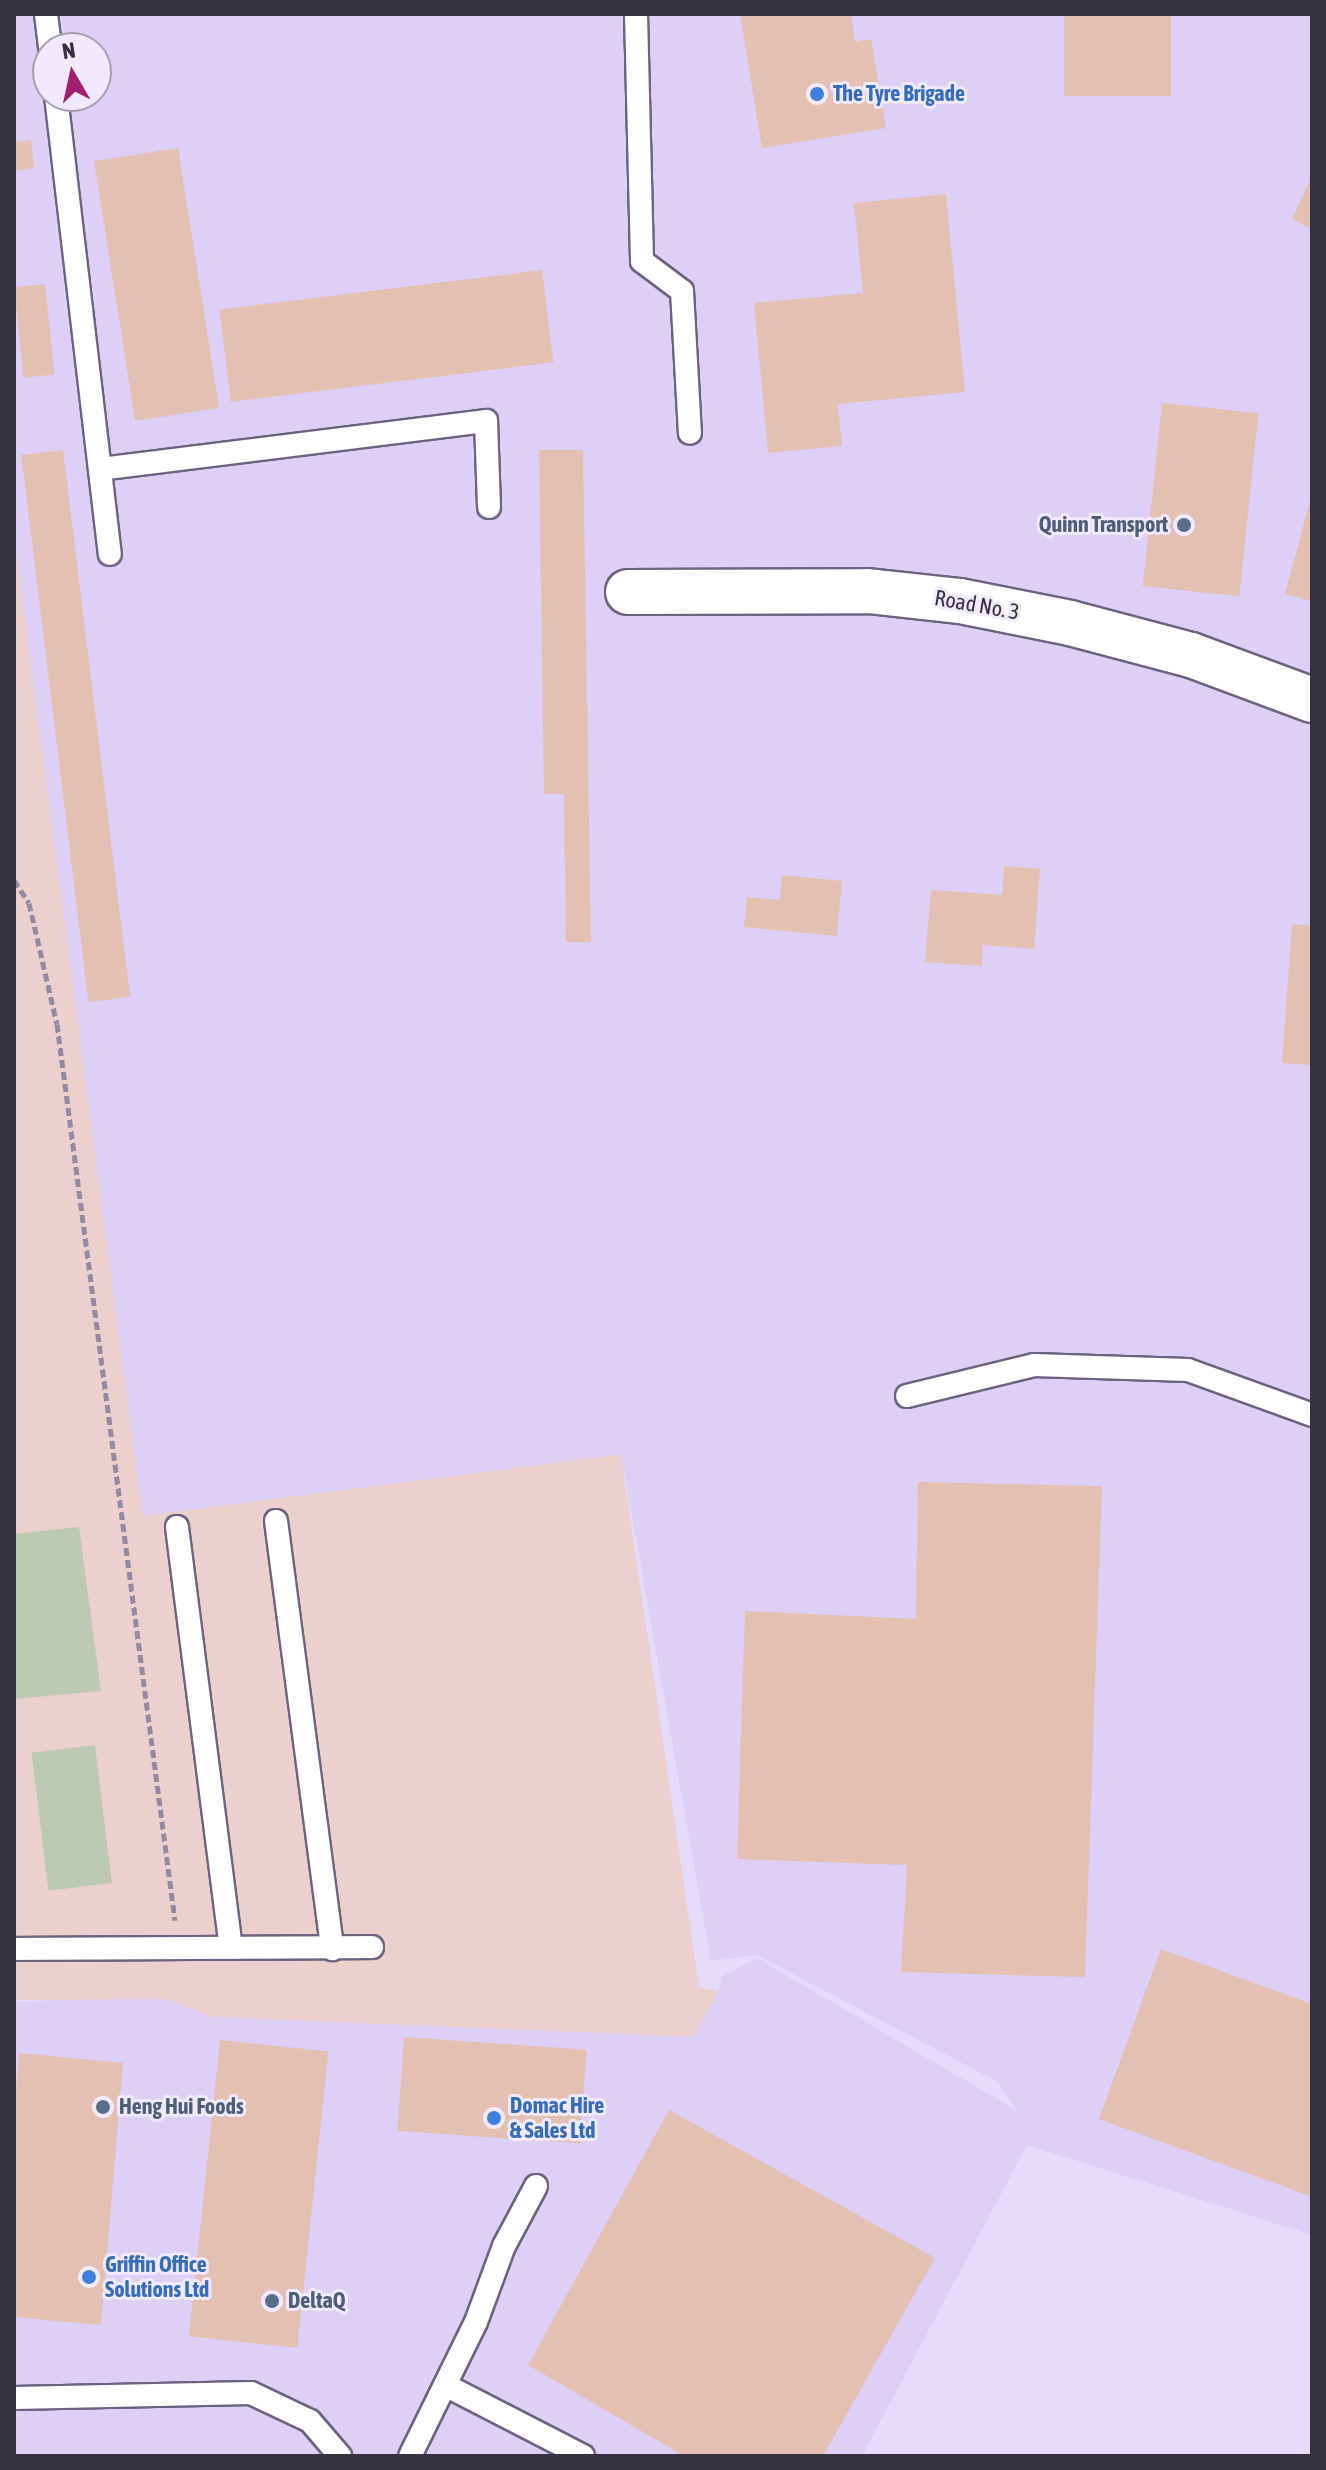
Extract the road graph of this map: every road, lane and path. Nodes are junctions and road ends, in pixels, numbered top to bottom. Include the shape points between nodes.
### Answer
1 (636, 14) edge
2 (58, 112) edge
3 (690, 433) dead end
4 (100, 469) junction
5 (489, 507) dead end
6 (110, 554) dead end
7 (628, 592) dead end
8 (1312, 700) edge
9 (14, 880) edge
10 (907, 1396) dead end
11 (1312, 1415) edge
12 (276, 1521) dead end
13 (177, 1527) dead end
14 (372, 1947) dead end
15 (231, 1948) junction
16 (14, 1949) edge
17 (179, 1949) junction
18 (332, 1949) junction
19 (536, 2186) dead end
20 (447, 2386) junction
21 (14, 2398) edge
22 (340, 2456) edge
23 (410, 2456) edge
24 (583, 2456) edge

1 - 3 lane via 642,261 682,291
2 - 4 lane
4 - 5 lane via 486,421
4 - 6 lane
7 - 8 street, Road No. 3 via 868,591 960,601 1161,647
9 - 17 path via 29,903 57,1024
10 - 11 lane via 1034,1365 1188,1370
12 - 18 lane
13 - 15 lane
14 - 18 lane
15 - 17 lane
15 - 18 lane
16 - 17 lane
19 - 20 lane via 504,2246
20 - 23 lane
20 - 24 lane
21 - 22 lane via 251,2393 310,2421

